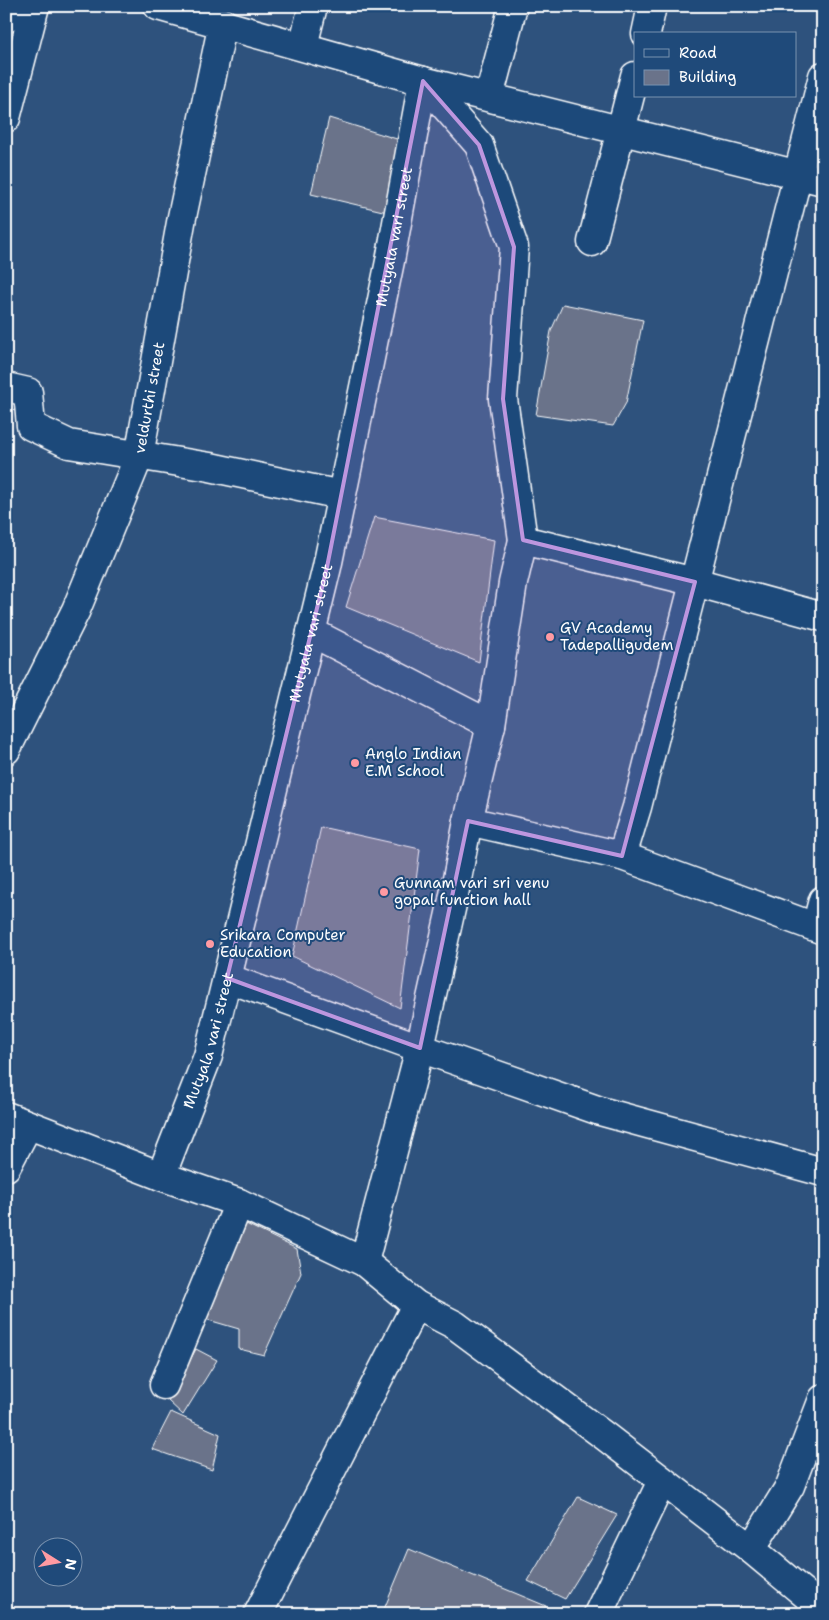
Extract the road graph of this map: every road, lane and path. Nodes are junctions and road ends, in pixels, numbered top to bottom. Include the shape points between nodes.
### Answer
1 (34, 6) edge
2 (158, 6) edge
3 (313, 6) edge
4 (514, 6) edge
5 (652, 6) edge
6 (6, 18) edge
7 (223, 23) junction
8 (646, 32) edge
9 (303, 46) junction
10 (823, 76) edge
11 (634, 80) edge
12 (423, 81) junction
13 (489, 98) junction
14 (6, 118) edge
15 (622, 131) junction
16 (796, 175) junction
17 (823, 181) edge
18 (592, 242) dead end
19 (6, 386) edge
20 (140, 456) junction
21 (341, 495) junction
22 (523, 540) junction
23 (695, 582) junction
24 (823, 617) edge
25 (311, 632) junction
26 (491, 725) junction
27 (6, 750) edge
28 (468, 821) junction
29 (622, 856) junction
30 (823, 900) edge
31 (819, 928) edge
32 (227, 978) junction
33 (420, 1048) junction
34 (17, 1120) edge
35 (6, 1167) edge
36 (823, 1172) edge
37 (161, 1176) junction
38 (239, 1203) junction
39 (364, 1262) junction
40 (416, 1305) junction
41 (164, 1386) dead end
42 (823, 1399) edge
43 (662, 1480) junction
44 (751, 1550) junction
45 (814, 1608) edge
46 (258, 1614) edge
47 (598, 1614) edge

1 - 6 street
1 - 14 street
2 - 7 street
3 - 9 street
4 - 13 street
5 - 8 street
7 - 9 street
7 - 20 street, veldurthi street via 182,217
9 - 12 street
10 - 16 street
11 - 15 street
12 - 13 street
12 - 21 street, Mutyala vari street via 390,261
12 - 22 street via 479,145 514,247 503,399
13 - 15 street
15 - 16 street
15 - 18 street
16 - 17 street
16 - 23 street
19 - 20 street via 28,392 31,426 69,444
20 - 21 street
20 - 27 street, veldurthi street via 76,610
21 - 25 street, Mutyala vari street
22 - 23 street
22 - 26 street via 512,583
23 - 24 street
23 - 29 street
25 - 26 street
25 - 32 street, Mutyala vari street
26 - 28 street
28 - 29 street
28 - 33 street
29 - 31 street
30 - 31 street
32 - 33 street
32 - 37 street, Mutyala vari street via 208,1056
33 - 36 street via 600,1111
33 - 39 street
34 - 35 street
34 - 37 street
37 - 38 street
38 - 39 street
38 - 41 street
39 - 40 street
40 - 43 street via 455,1325
40 - 46 street
42 - 44 street via 790,1486
43 - 44 street
43 - 47 street
44 - 45 street

